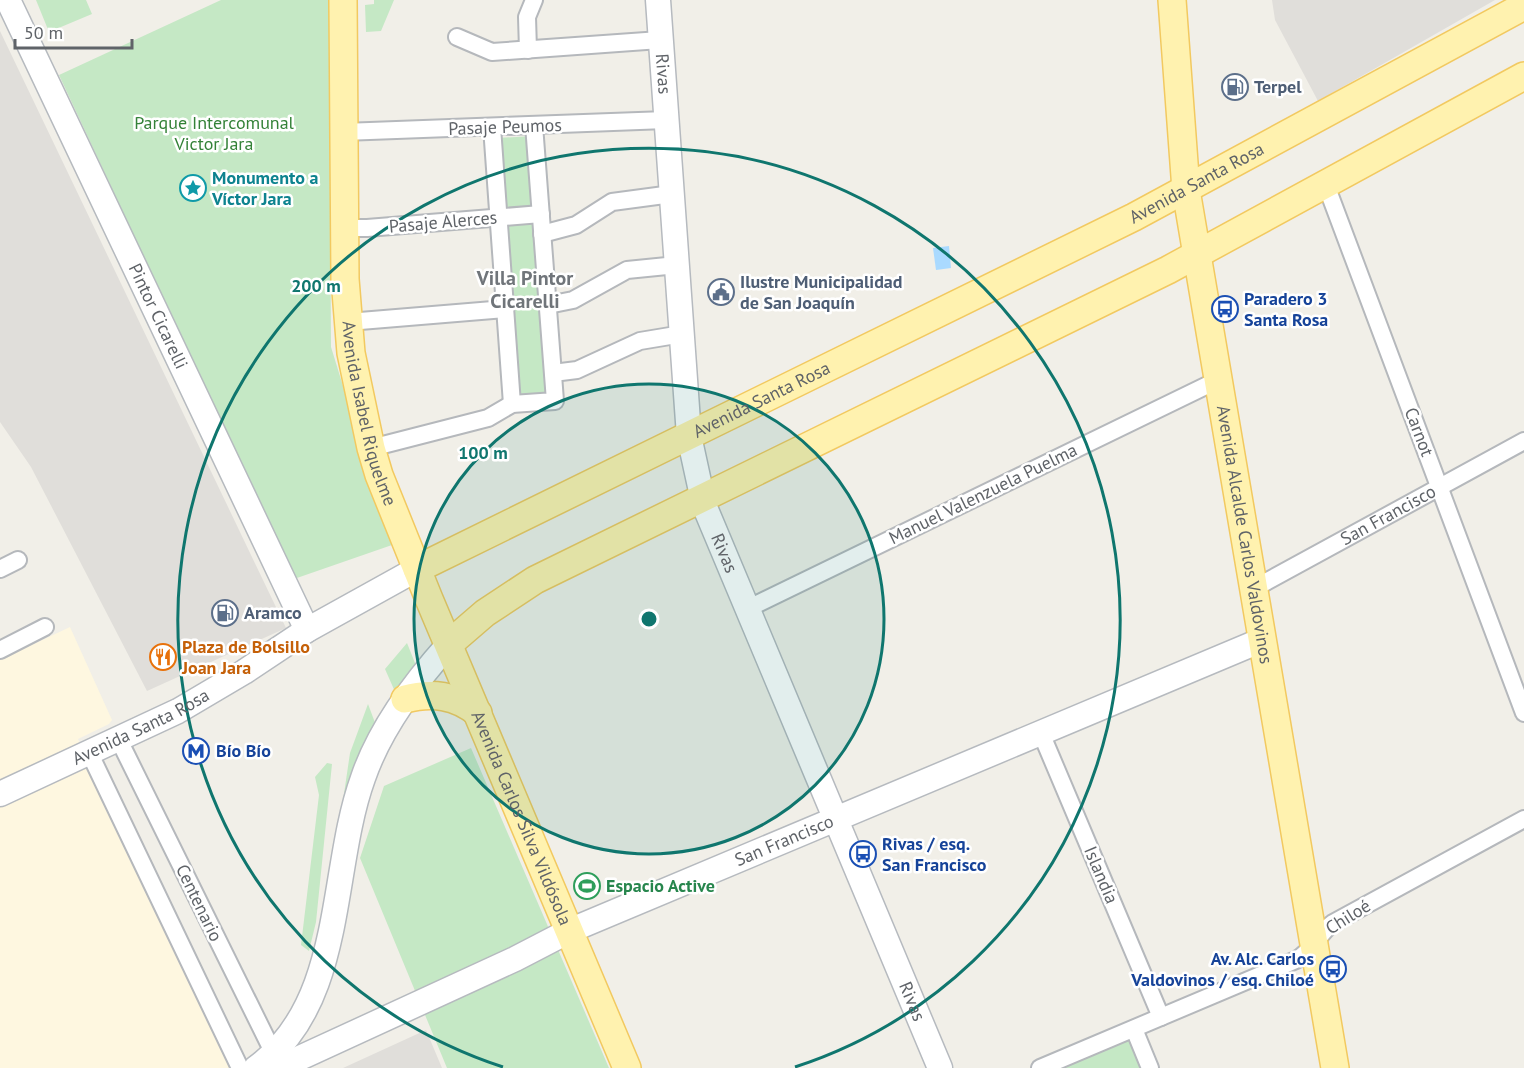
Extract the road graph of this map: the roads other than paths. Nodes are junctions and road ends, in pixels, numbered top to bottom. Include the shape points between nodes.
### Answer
1 (8, 0) edge
2 (343, 0) edge
3 (534, 0) edge
4 (658, 0) edge
5 (1172, 0) edge
6 (1524, 6) edge
7 (456, 37) dead end
8 (660, 40) junction
9 (528, 50) junction
10 (1524, 75) edge
11 (666, 120) junction
12 (534, 125) junction
13 (492, 127) junction
14 (343, 132) junction
15 (1326, 185) junction
16 (1186, 190) junction
17 (672, 194) junction
18 (541, 214) junction
19 (498, 216) junction
20 (344, 228) junction
21 (542, 234) junction
22 (1197, 254) junction
23 (677, 265) junction
24 (548, 305) junction
25 (505, 309) junction
26 (348, 322) junction
27 (682, 334) junction
28 (553, 373) junction
29 (1218, 380) junction
30 (512, 404) junction
31 (689, 436) junction
32 (1524, 441) edge
33 (371, 448) junction
34 (1440, 488) junction
35 (702, 497) junction
36 (18, 560) dead end
37 (0, 569) edge
38 (417, 569) junction
39 (1254, 589) junction
40 (429, 598) junction
41 (748, 608) junction
42 (484, 613) junction
43 (45, 627) dead end
44 (307, 630) junction
45 (1262, 640) junction
46 (449, 644) junction
47 (0, 650) edge
48 (405, 699) junction
49 (478, 713) junction
50 (1524, 713) edge
51 (1041, 733) junction
52 (118, 738) junction
53 (89, 752) junction
54 (0, 794) edge
55 (836, 819) junction
56 (1524, 819) edge
57 (569, 931) junction
58 (1313, 944) junction
59 (1161, 1017) junction
60 (1134, 1029) junction
61 (274, 1065) edge
62 (240, 1068) edge
63 (627, 1068) edge
64 (940, 1068) edge
65 (1040, 1068) edge
66 (1150, 1068) edge
67 (1335, 1068) edge

1 - 44 street, Pintor Cicarelli
2 - 14 main road, Avenida Isabel Riquelme
3 - 9 street via 527,17
4 - 8 street, Rivas
5 - 16 main road, Avenida Alcalde Carlos Valdovinos
6 - 16 main road, Avenida Santa Rosa
7 - 9 street via 492,52
8 - 9 street
8 - 11 street, Rivas
10 - 15 main road
11 - 12 street, Pasaje Peumos
11 - 17 street, Rivas
12 - 13 street, Pasaje Peumos
12 - 18 street
13 - 14 street, Pasaje Peumos
13 - 19 street
14 - 20 main road, Avenida Isabel Riquelme
15 - 22 main road
15 - 34 street, Carnot
16 - 22 main road, Avenida Alcalde Carlos Valdovinos
16 - 31 main road, Avenida Santa Rosa
17 - 21 street via 612,202 576,225
17 - 23 street, Rivas
18 - 19 street, Pasaje Alerces
18 - 21 street
19 - 20 street, Pasaje Alerces
19 - 25 street
20 - 26 main road, Avenida Isabel Riquelme
21 - 24 street
22 - 29 main road, Avenida Alcalde Carlos Valdovinos
22 - 35 main road
23 - 24 street via 627,270 573,300
23 - 27 street, Rivas
24 - 28 street
25 - 26 street
25 - 30 street
26 - 33 main road, Avenida Isabel Riquelme via 356,384
27 - 28 street via 640,341 577,370
27 - 31 street, Rivas
28 - 30 street via 555,401
29 - 39 main road, Avenida Alcalde Carlos Valdovinos
29 - 41 street, Manuel Valenzuela Puelma
30 - 33 street via 488,418
31 - 35 street, Rivas
31 - 38 main road, Avenida Santa Rosa
32 - 34 street, San Francisco
33 - 38 main road, Avenida Isabel Riquelme
34 - 39 street, San Francisco
34 - 50 street, Carnot
35 - 41 street, Rivas
35 - 42 main road via 535,580
36 - 37 street
38 - 40 main road, Avenida Carlos Silva Vildósola
38 - 44 street, Avenida Santa Rosa
39 - 45 main road, Avenida Alcalde Carlos Valdovinos
40 - 42 main road via 437,608 455,615
40 - 46 main road, Avenida Carlos Silva Vildósola
41 - 55 street, Rivas
42 - 46 main road
43 - 47 street
44 - 52 street, Avenida Santa Rosa via 178,711
45 - 51 street, San Francisco
45 - 58 main road, Avenida Alcalde Carlos Valdovinos
46 - 48 street
46 - 49 main road, Avenida Carlos Silva Vildósola
48 - 49 main road via 441,695
48 - 61 street via 378,742 362,780 324,958
49 - 57 main road, Avenida Carlos Silva Vildósola
51 - 55 street, San Francisco
51 - 59 street, Islandia
52 - 53 street, Avenida Santa Rosa
52 - 61 street, Centenario
53 - 54 street, Avenida Santa Rosa
53 - 62 street, Centenario
55 - 57 street, San Francisco
55 - 64 street, Rivas
56 - 58 street, Chiloé via 1333,923
57 - 61 street, San Francisco via 515,959
57 - 63 main road, Avenida Carlos Silva Vildósola
58 - 59 street, Chiloé via 1296,960
58 - 67 main road, Avenida Alcalde Carlos Valdovinos
59 - 60 street, Chiloé
60 - 65 street, Chiloé
60 - 66 street

